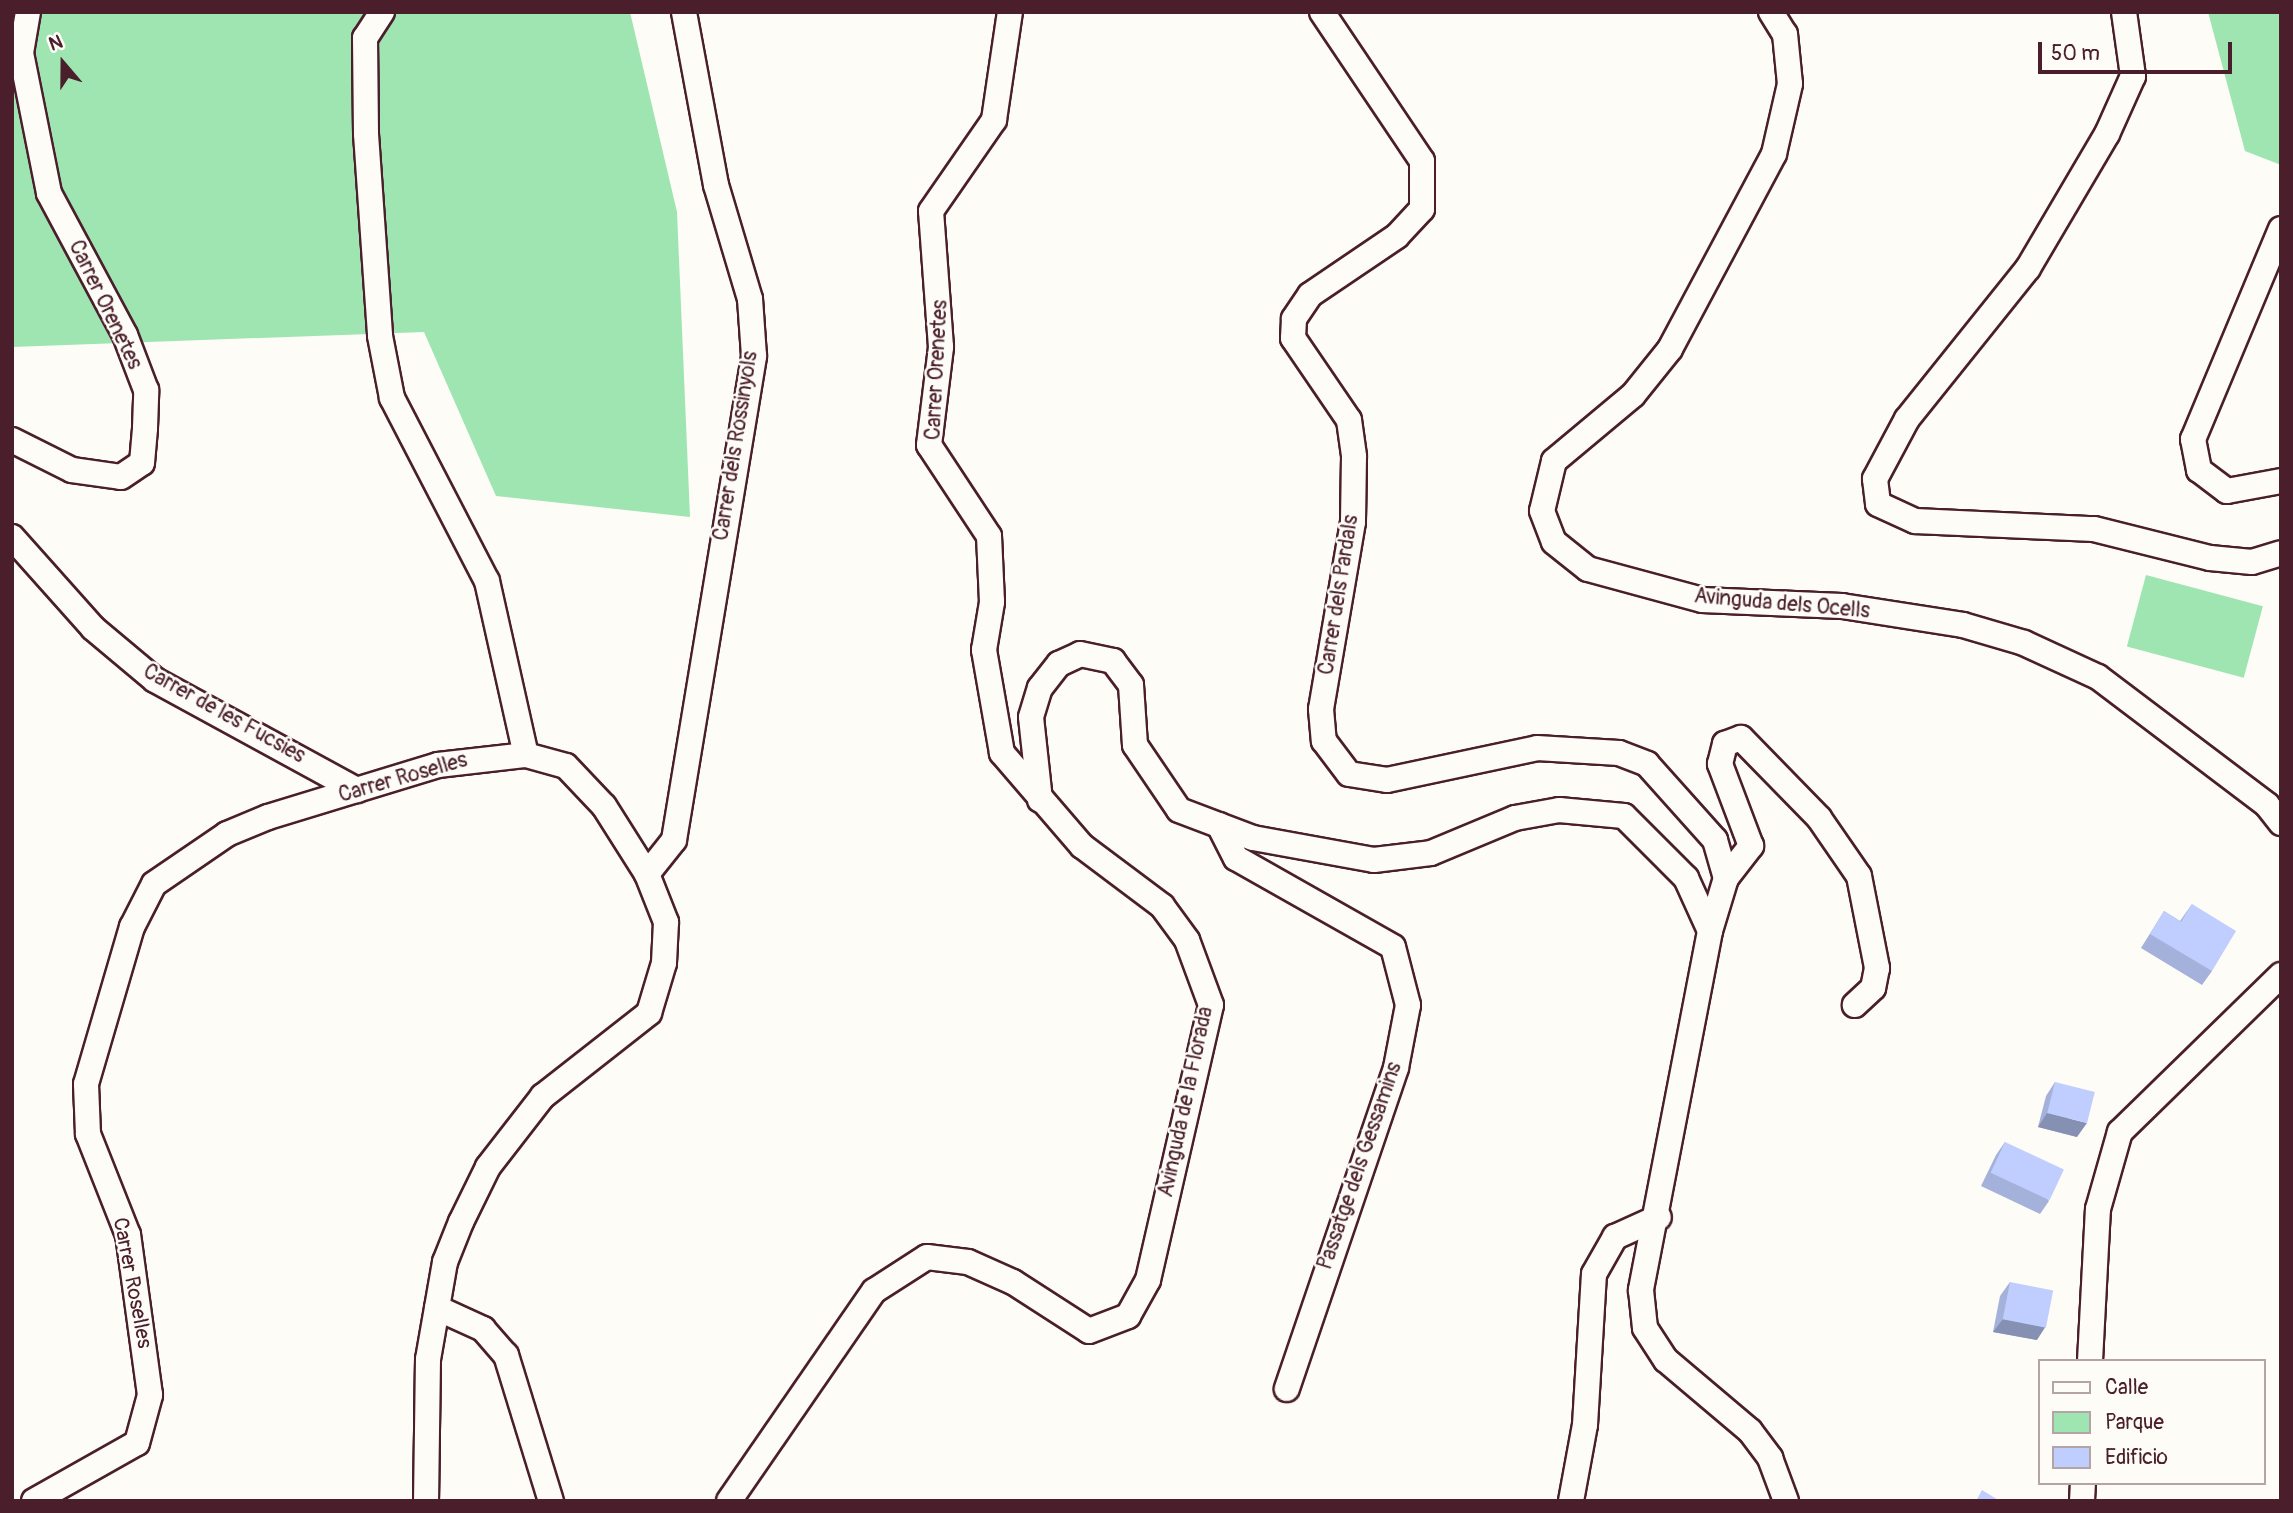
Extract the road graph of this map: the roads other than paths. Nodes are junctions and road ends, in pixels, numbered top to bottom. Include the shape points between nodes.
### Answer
1 (28, 12) edge
2 (382, 12) edge
3 (684, 12) edge
4 (1010, 12) edge
5 (1322, 12) edge
6 (1771, 12) edge
7 (2124, 12) edge
8 (2281, 229) edge
9 (12, 440) edge
10 (2281, 481) edge
11 (12, 537) edge
12 (2281, 553) edge
13 (526, 755) junction
14 (357, 790) junction
15 (1040, 801) junction
16 (2281, 823) edge
17 (1219, 825) junction
18 (647, 874) junction
19 (1726, 878) junction
20 (1710, 931) junction
21 (2281, 975) edge
22 (1855, 1005) dead end
23 (1659, 1217) junction
24 (437, 1308) junction
25 (2090, 1359) edge
26 (1287, 1389) dead end
27 (34, 1501) edge
28 (426, 1501) edge
29 (551, 1501) edge
30 (729, 1501) edge
31 (1571, 1501) edge
32 (1786, 1501) edge

1 - 9 street, Carrer Orenetes via 21,53 49,193 125,335 146,390 145,428 142,463 121,477 72,470
2 - 13 street via 365,38 366,134 380,336 391,397 487,581
3 - 18 street, Carrer dels Rossinyols via 716,185 750,299 754,356 674,840
4 - 15 street, Carrer Orenetes via 994,120 932,211 941,333 929,445 989,536 988,693 1002,753
5 - 19 street, Carrer dels Pardals via 1422,161 1422,209 1397,236 1310,295 1294,319 1293,338 1349,420 1354,457 1353,522 1321,709 1324,741 1349,774 1387,780 1537,748 1619,752 1668,780 1715,839
6 - 16 street, Avinguda dels Ocells via 1785,34 1790,84 1774,154 1670,349 1633,395 1554,461 1542,511 1554,542 1588,569 1702,600 1842,606 1963,625 2024,643 2098,677 2267,805
7 - 12 street via 2133,75 2107,134 2028,268 1907,419 1875,479 1878,504 1915,521 2094,529 2210,558 2252,562
8 - 10 street via 2193,439 2199,470 2227,491
11 - 14 street, Carrer de les Fucsies via 93,628 155,680
13 - 14 street, Carrer Roselles via 451,762
13 - 18 street, Carrer Roselles via 566,766 604,806
14 - 27 street, Carrer Roselles via 268,817 178,863 155,884 132,927 96,1040 88,1122 128,1235 150,1395 137,1443
15 - 17 street via 1031,717 1040,688 1059,664 1080,654 1113,661 1131,685 1135,745 1179,810
15 - 30 street, Avinguda de la Florada via 1082,846 1162,906 1187,940 1211,1004 1148,1280 1128,1317 1089,1331 1013,1282 968,1262 927,1257 874,1291
17 - 20 street via 1253,838 1374,860 1430,853 1515,818 1559,810 1624,816 1686,878
17 - 26 street, Passatge dels Gessamins via 1236,858 1393,947 1408,1005 1396,1068
18 - 24 street, Carrer Roselles via 666,922 664,963 649,1013 569,1071 514,1132 461,1222
19 - 20 street
19 - 22 street via 1751,846 1720,764 1725,744 1741,738 1819,818 1859,876 1877,968 1873,988
20 - 23 street
21 - 25 street via 2120,1132 2098,1209
23 - 31 street via 1615,1237 1594,1274 1585,1425
23 - 32 street via 1641,1290 1645,1328 1666,1360 1750,1431 1770,1458
24 - 28 street, Carrer Roselles via 428,1359
24 - 29 street via 483,1329 506,1355

